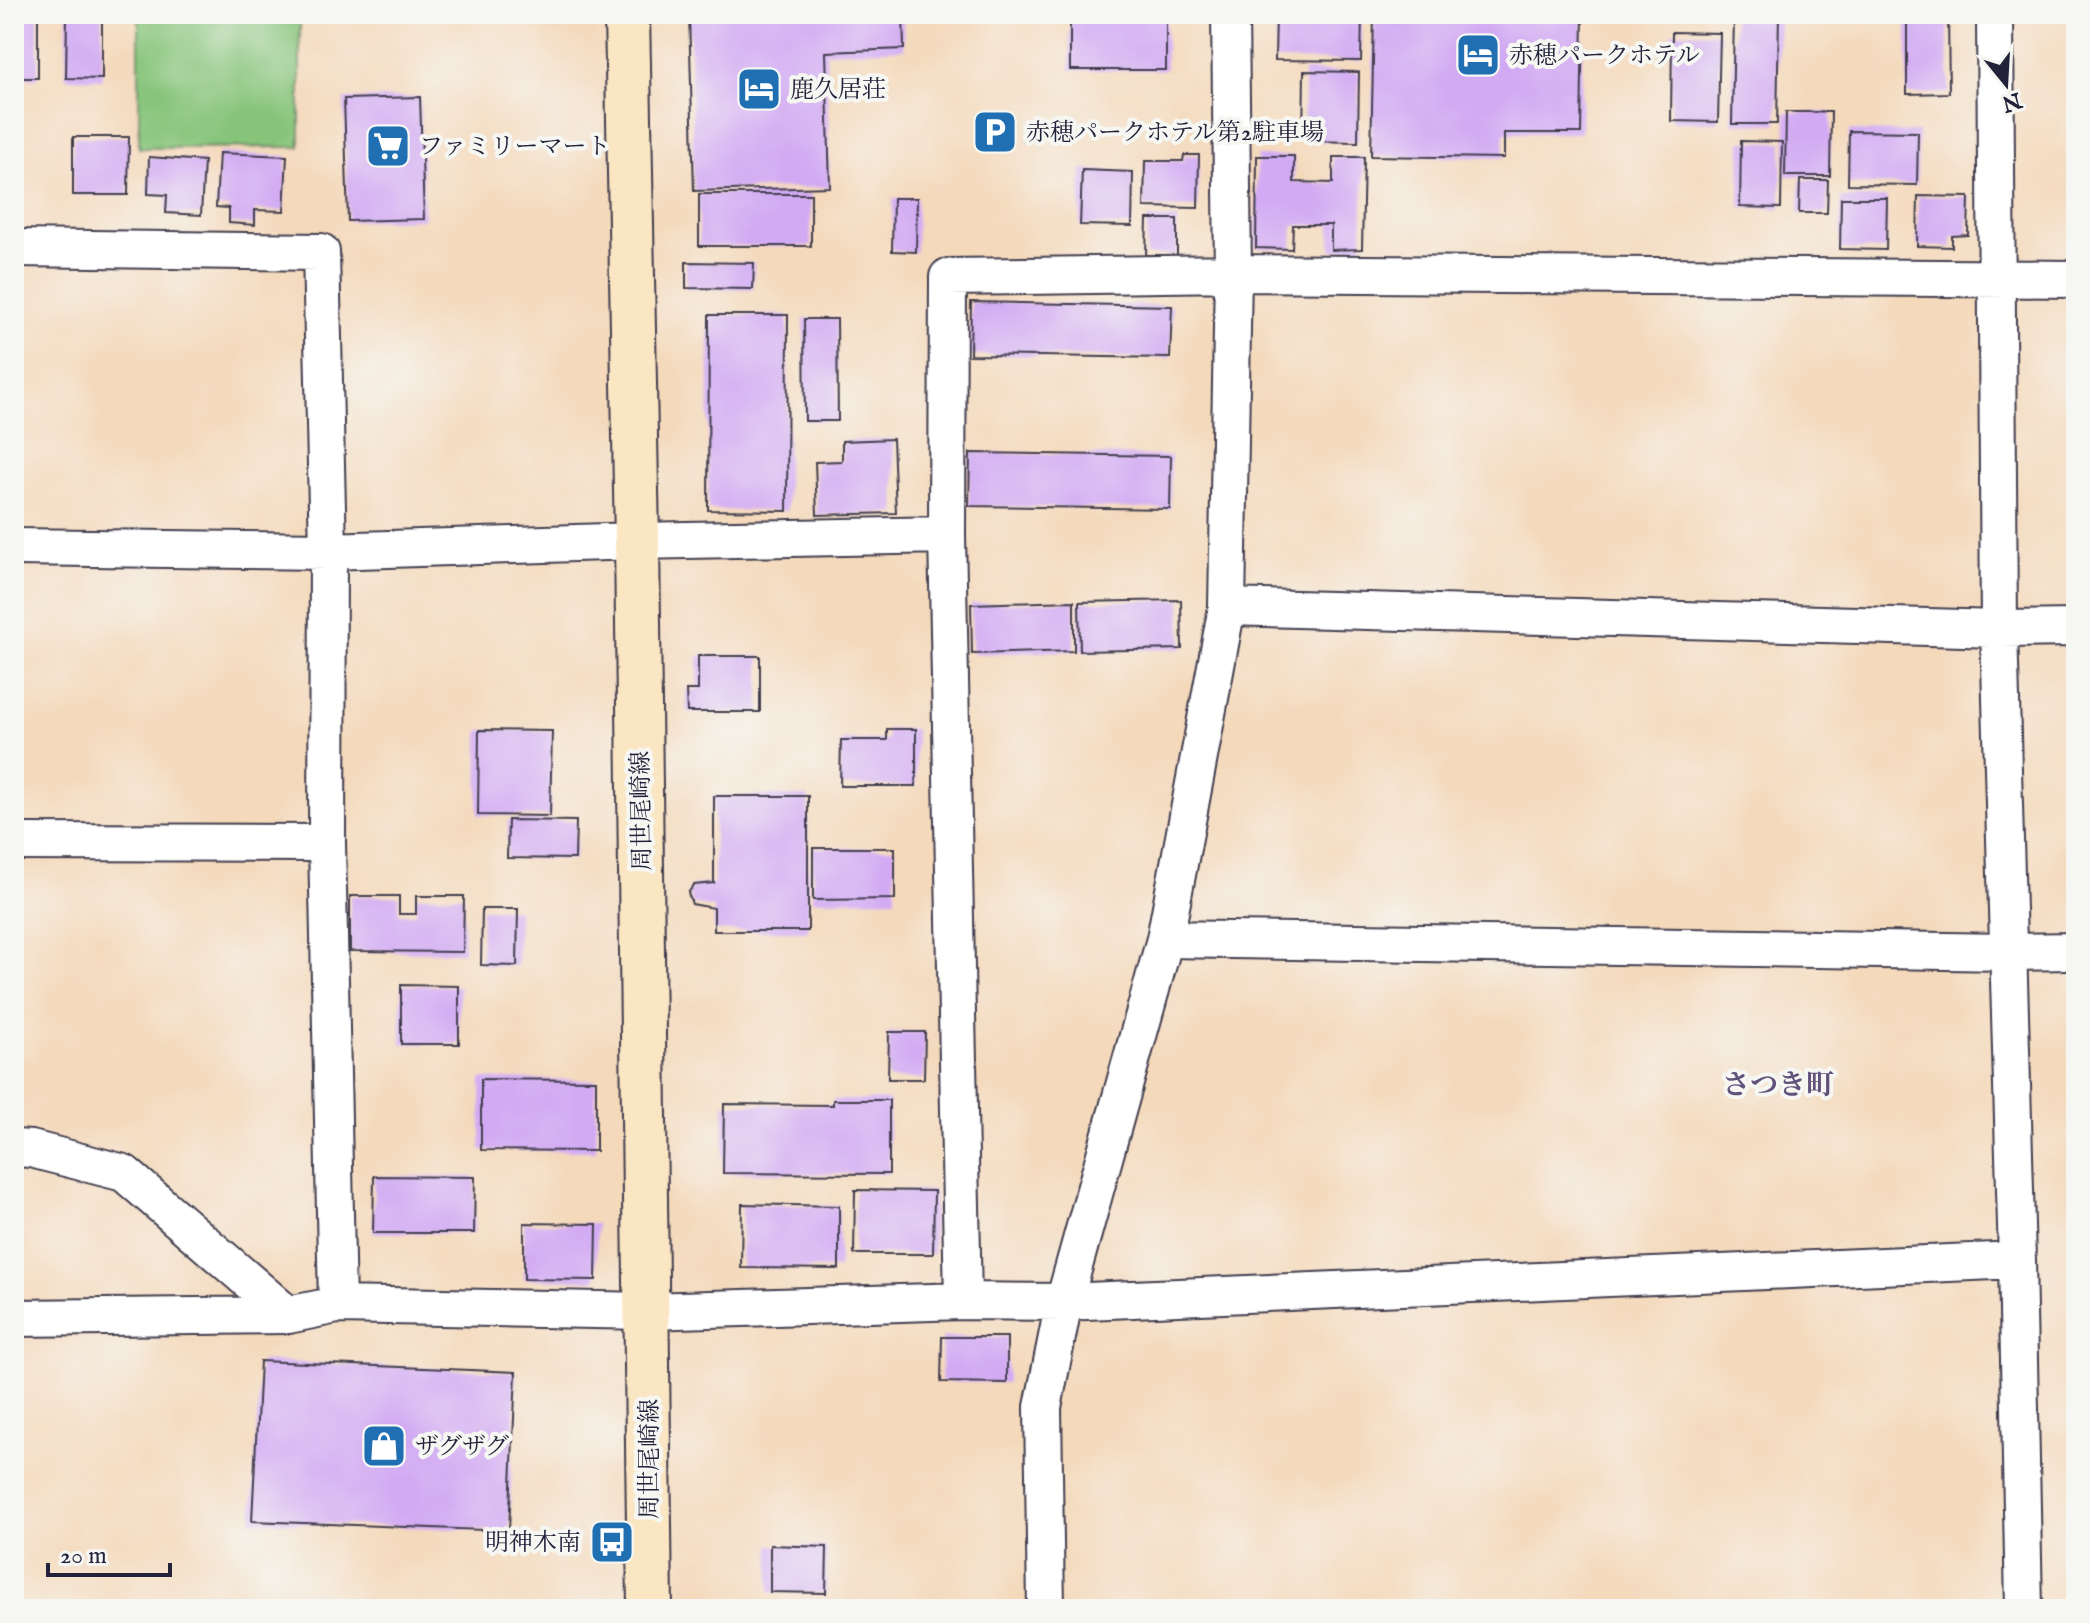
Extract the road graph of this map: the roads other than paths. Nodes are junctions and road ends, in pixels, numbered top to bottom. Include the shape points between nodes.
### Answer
1 (627, 14) edge
2 (1230, 14) edge
3 (1995, 14) edge
4 (14, 248) edge
5 (1233, 273) junction
6 (1997, 279) junction
7 (2076, 279) edge
8 (947, 535) junction
9 (637, 541) junction
10 (14, 547) edge
11 (328, 551) junction
12 (1227, 607) junction
13 (2076, 628) edge
14 (1999, 629) junction
15 (14, 842) edge
16 (327, 843) junction
17 (1165, 939) junction
18 (2076, 951) edge
19 (2009, 952) junction
20 (14, 1148) edge
21 (2017, 1260) junction
22 (963, 1301) junction
23 (1064, 1302) junction
24 (337, 1305) junction
25 (648, 1311) junction
26 (288, 1315) junction
27 (14, 1318) edge
28 (650, 1609) edge
29 (1046, 1609) edge
30 (2024, 1609) edge

1 - 9 main road, 周世尾崎線
2 - 5 street
3 - 6 street
4 - 11 street via 321,252
5 - 6 street
5 - 8 street via 948,277
5 - 12 street
6 - 7 street
6 - 14 street
8 - 9 street
8 - 22 street
9 - 11 street
9 - 25 main road, 周世尾崎線
10 - 11 street
11 - 16 street
12 - 14 street
12 - 17 street
13 - 14 street
14 - 19 street
15 - 16 street
16 - 24 street
17 - 19 street
17 - 23 street
18 - 19 street
19 - 21 street
20 - 26 street via 124,1173
21 - 23 street
21 - 30 street
22 - 23 street
22 - 25 street
23 - 29 street via 1043,1407
24 - 25 street
24 - 26 street
25 - 28 main road, 周世尾崎線
26 - 27 street

